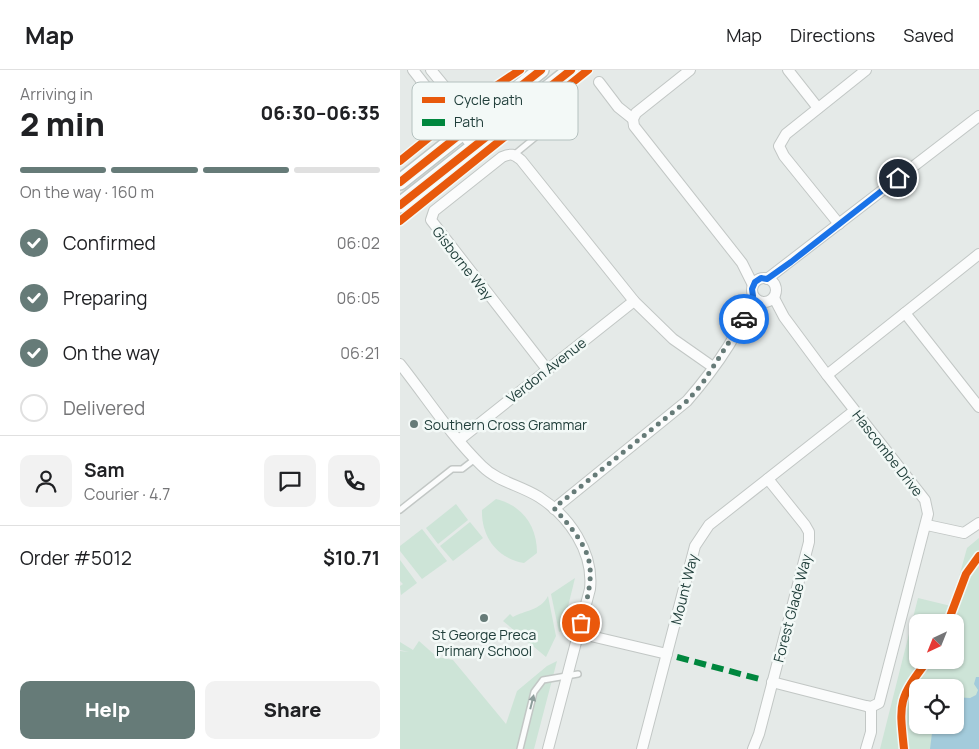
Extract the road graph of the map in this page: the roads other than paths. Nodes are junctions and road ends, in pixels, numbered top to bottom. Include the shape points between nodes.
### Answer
1 (413, 70) edge
2 (431, 70) edge
3 (541, 70) edge
4 (571, 70) edge
5 (690, 70) edge
6 (788, 70) edge
7 (866, 70) edge
8 (422, 82) edge
9 (441, 82) edge
10 (526, 82) edge
11 (556, 82) edge
12 (599, 82) dead end
13 (818, 108) junction
14 (979, 110) edge
15 (976, 117) edge
16 (633, 119) junction
17 (453, 140) edge
18 (468, 140) edge
19 (482, 140) edge
20 (532, 140) edge
21 (473, 147) junction
22 (515, 154) junction
23 (400, 182) edge
24 (400, 205) edge
25 (839, 224) junction
26 (979, 254) edge
27 (742, 263) junction
28 (768, 281) junction
29 (761, 297) junction
30 (634, 302) junction
31 (905, 313) junction
32 (400, 364) edge
33 (713, 367) junction
34 (546, 368) junction
35 (827, 375) junction
36 (979, 406) edge
37 (854, 411) junction
38 (459, 440) junction
39 (475, 459) junction
40 (768, 479) junction
41 (554, 508) junction
42 (400, 510) edge
43 (979, 523) edge
44 (927, 525) junction
45 (578, 633) junction
46 (667, 654) junction
47 (578, 674) dead end
48 (567, 675) junction
49 (772, 682) junction
50 (872, 707) junction
51 (520, 749) edge
52 (548, 749) edge
53 (642, 749) edge
54 (753, 749) edge
55 (866, 749) edge

1 - 8 street
2 - 9 street
3 - 10 main road
4 - 11 main road
5 - 16 street via 636,113
6 - 13 street
7 - 13 street
12 - 16 street via 618,107
13 - 25 street via 786,134 780,146 784,156
14 - 15 street
15 - 25 street
16 - 27 street via 636,130
17 - 23 main road
18 - 21 street
19 - 21 main road
20 - 22 lane, Gisborne Way
21 - 24 main road
22 - 30 street
22 - 34 street, Gisborne Way via 502,157 434,211 431,220
25 - 28 street
26 - 31 street
27 - 28 street
27 - 29 street, Hascombe Drive
28 - 29 street
28 - 29 street
29 - 33 street
29 - 35 street, Hascombe Drive via 784,317
30 - 33 street via 673,339
30 - 34 street, Verdon Avenue
31 - 35 street
31 - 36 street
32 - 38 street
33 - 41 street via 687,401
34 - 38 street, Verdon Avenue
35 - 37 street, Hascombe Drive
37 - 40 street, Mount Way
37 - 44 street, Hascombe Drive via 925,500
38 - 39 street
39 - 41 street via 493,475 539,497
39 - 42 lane via 462,468 452,470
40 - 46 street, Mount Way via 709,525 695,546
40 - 49 street, Forest Glade Way via 809,532
41 - 45 street via 581,542 591,566 590,589
43 - 44 street via 964,533
44 - 50 street, Hascombe Drive via 881,700
45 - 46 street
45 - 48 street
46 - 53 street, Mount Way
47 - 48 lane
51 -> 48 lane via 534,692 543,680
48 - 52 street
49 - 50 street
49 - 54 street, Forest Glade Way
50 - 55 street via 871,732

